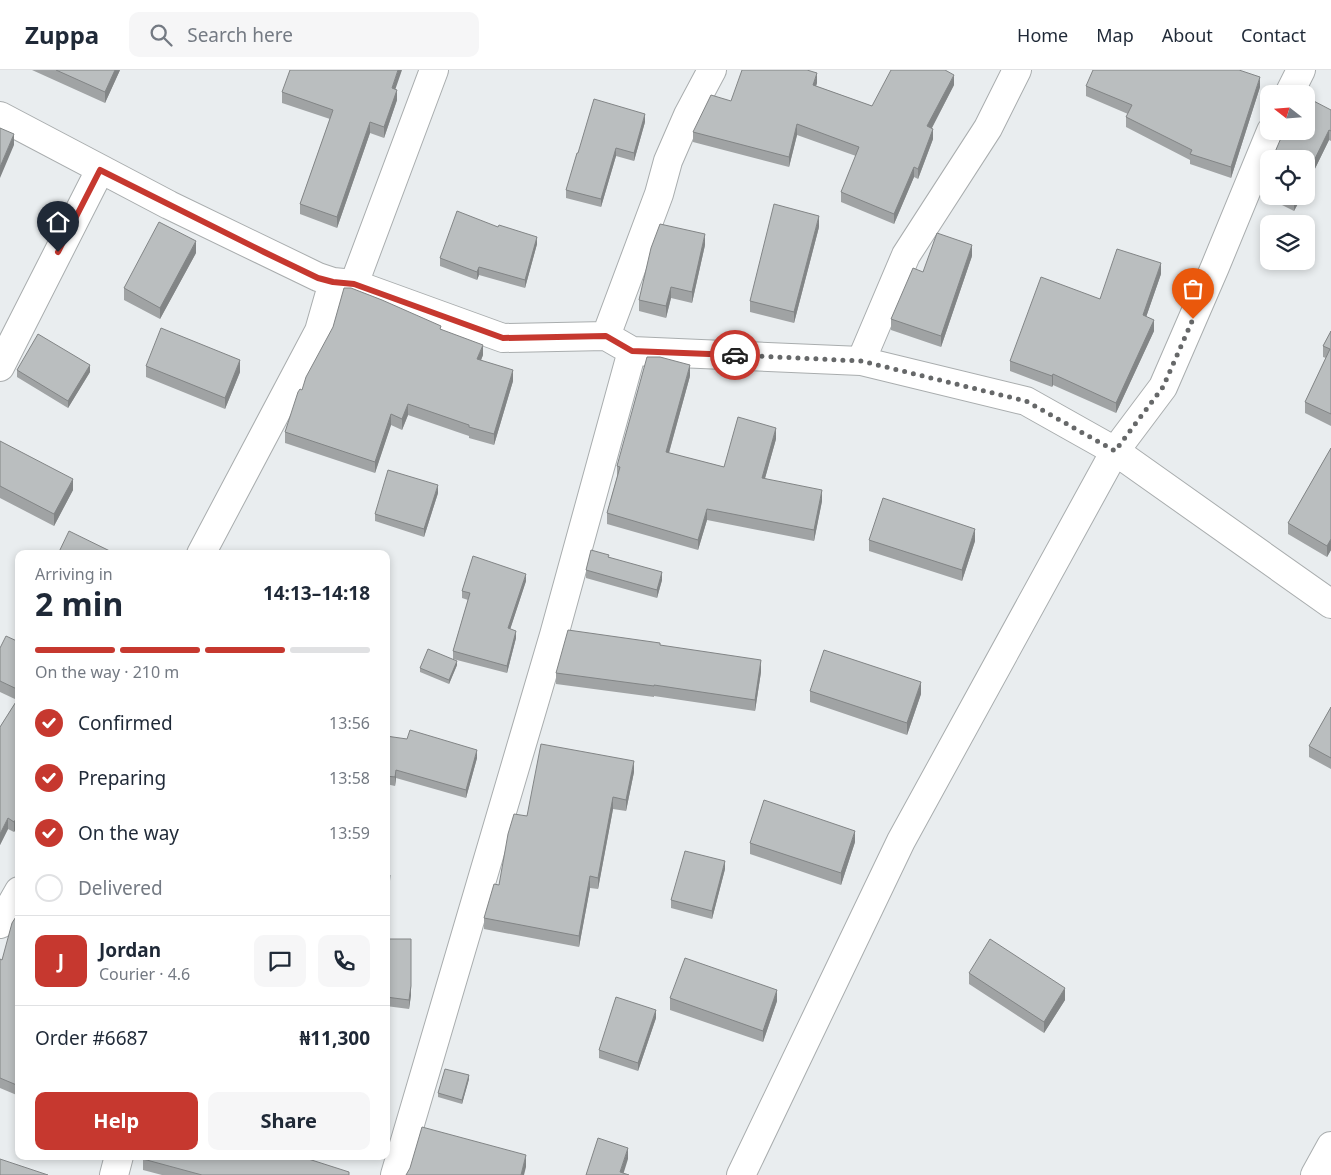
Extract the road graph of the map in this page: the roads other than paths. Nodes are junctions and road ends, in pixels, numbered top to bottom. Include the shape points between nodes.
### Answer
1 (434, 70) edge
2 (712, 70) edge
3 (1016, 70) edge
4 (1301, 70) edge
5 (1294, 85) edge
6 (0, 116) edge
7 (1267, 140) edge
8 (100, 170) junction
9 (343, 283) junction
10 (606, 336) junction
11 (632, 351) junction
12 (861, 361) junction
13 (0, 367) edge
14 (1115, 451) junction
15 (203, 550) edge
16 (1331, 604) edge
17 (15, 898) edge
18 (0, 924) edge
19 (1331, 1146) edge
20 (118, 1160) edge
21 (114, 1175) edge
22 (395, 1175) edge
23 (741, 1175) edge
24 (1315, 1175) edge

1 - 9 street
2 - 10 street via 668,161 659,194
3 - 12 street via 988,128 906,255
4 - 5 street
6 - 8 street
7 - 14 street via 1163,387
8 - 9 street via 318,278
8 - 13 street
9 - 10 street via 503,338
9 - 15 street
10 - 11 street
11 - 12 street
11 - 22 street via 554,635
12 - 14 street via 1026,401
14 - 16 street
14 - 23 street via 902,841
17 - 18 street
19 - 24 street
20 - 21 street

